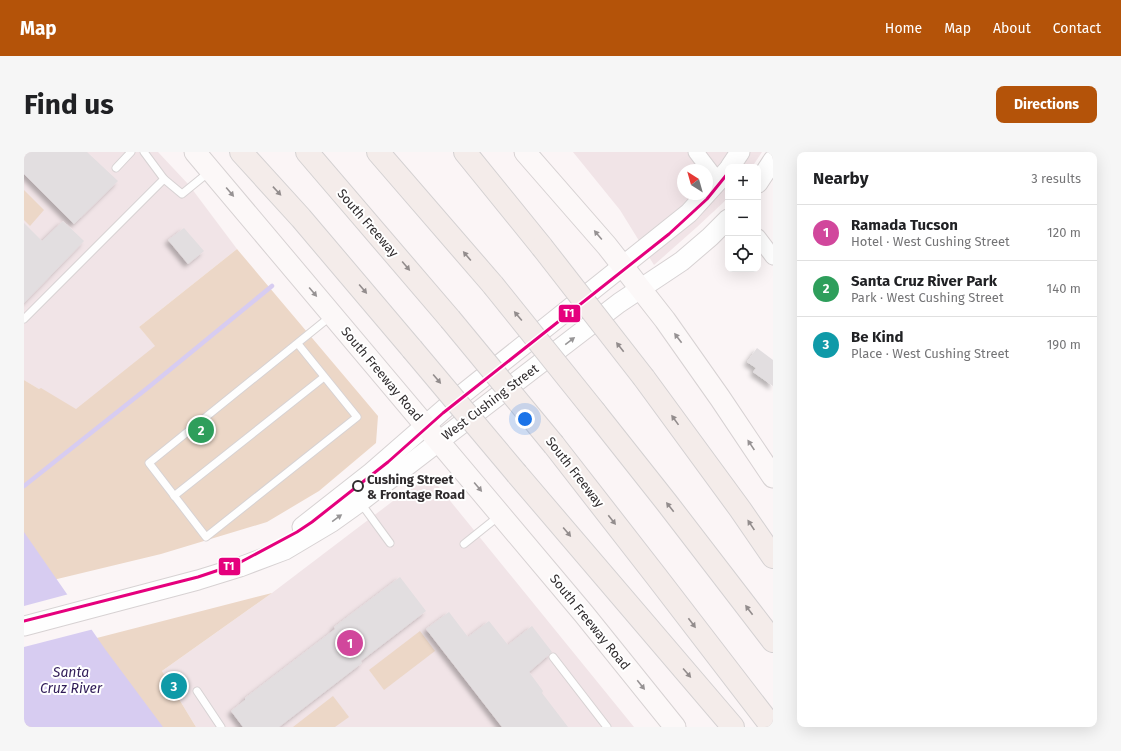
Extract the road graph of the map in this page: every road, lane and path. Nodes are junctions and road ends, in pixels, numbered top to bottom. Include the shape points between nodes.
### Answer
1 (131, 152) edge
2 (144, 152) edge
3 (195, 152) edge
4 (242, 152) edge
5 (307, 152) edge
6 (378, 152) edge
7 (465, 152) edge
8 (525, 152) edge
9 (696, 152) edge
10 (740, 152) edge
11 (773, 160) edge
12 (732, 164) edge
13 (116, 168) dead end
14 (211, 170) junction
15 (725, 172) edge
16 (725, 174) edge
17 (761, 178) edge
18 (164, 179) junction
19 (725, 222) edge
20 (761, 241) edge
21 (773, 257) edge
22 (622, 266) junction
23 (640, 289) junction
24 (332, 315) junction
25 (24, 319) edge
26 (298, 344) junction
27 (324, 376) junction
28 (425, 426) junction
29 (439, 441) junction
30 (773, 477) edge
31 (174, 496) junction
32 (360, 502) junction
33 (501, 515) junction
34 (390, 543) dead end
35 (464, 544) dead end
36 (773, 557) edge
37 (240, 567) junction
38 (24, 626) edge
39 (773, 641) edge
40 (553, 657) dead end
41 (197, 691) dead end
42 (221, 727) edge
43 (607, 727) edge
44 (675, 727) edge
45 (733, 727) edge
46 (772, 727) edge

1 - 13 lane
2 - 18 lane
3 - 14 main road, South Freeway Road
4 -> 45 highway, bridge via 306,223
5 -> 46 highway, South Freeway, bridge via 554,445
39 -> 6 highway, bridge via 596,412
36 -> 7 highway, bridge via 644,378
22 -> 8 main road
9 - 15 street
10 - 12 street, West Cushing Street
11 - 17 street
14 - 18 lane via 182,194
14 -> 24 main road, South Freeway Road
16 - 22 street, West Cushing Street via 689,213
18 - 25 lane
19 - 23 street, West Cushing Street via 682,261
20 - 21 street
22 - 23 main road
22 - 28 street, West Cushing Street
29 -> 23 street, West Cushing Street
30 -> 23 main road via 704,374
24 - 26 lane
24 - 28 main road, South Freeway Road
26 - 27 lane
26 - 31 lane via 149,463
27 - 31 lane
27 - 31 lane via 357,417 351,422 206,537
28 - 29 main road, South Freeway Road
28 - 37 street, West Cushing Street via 311,521
29 - 32 street, West Cushing Street
29 -> 33 main road, South Freeway Road
32 - 34 lane
37 -> 32 street, West Cushing Street via 285,550 320,530
33 - 35 lane
33 -> 44 main road, South Freeway Road
37 - 38 street, West Cushing Street
40 - 43 lane
41 - 42 lane

